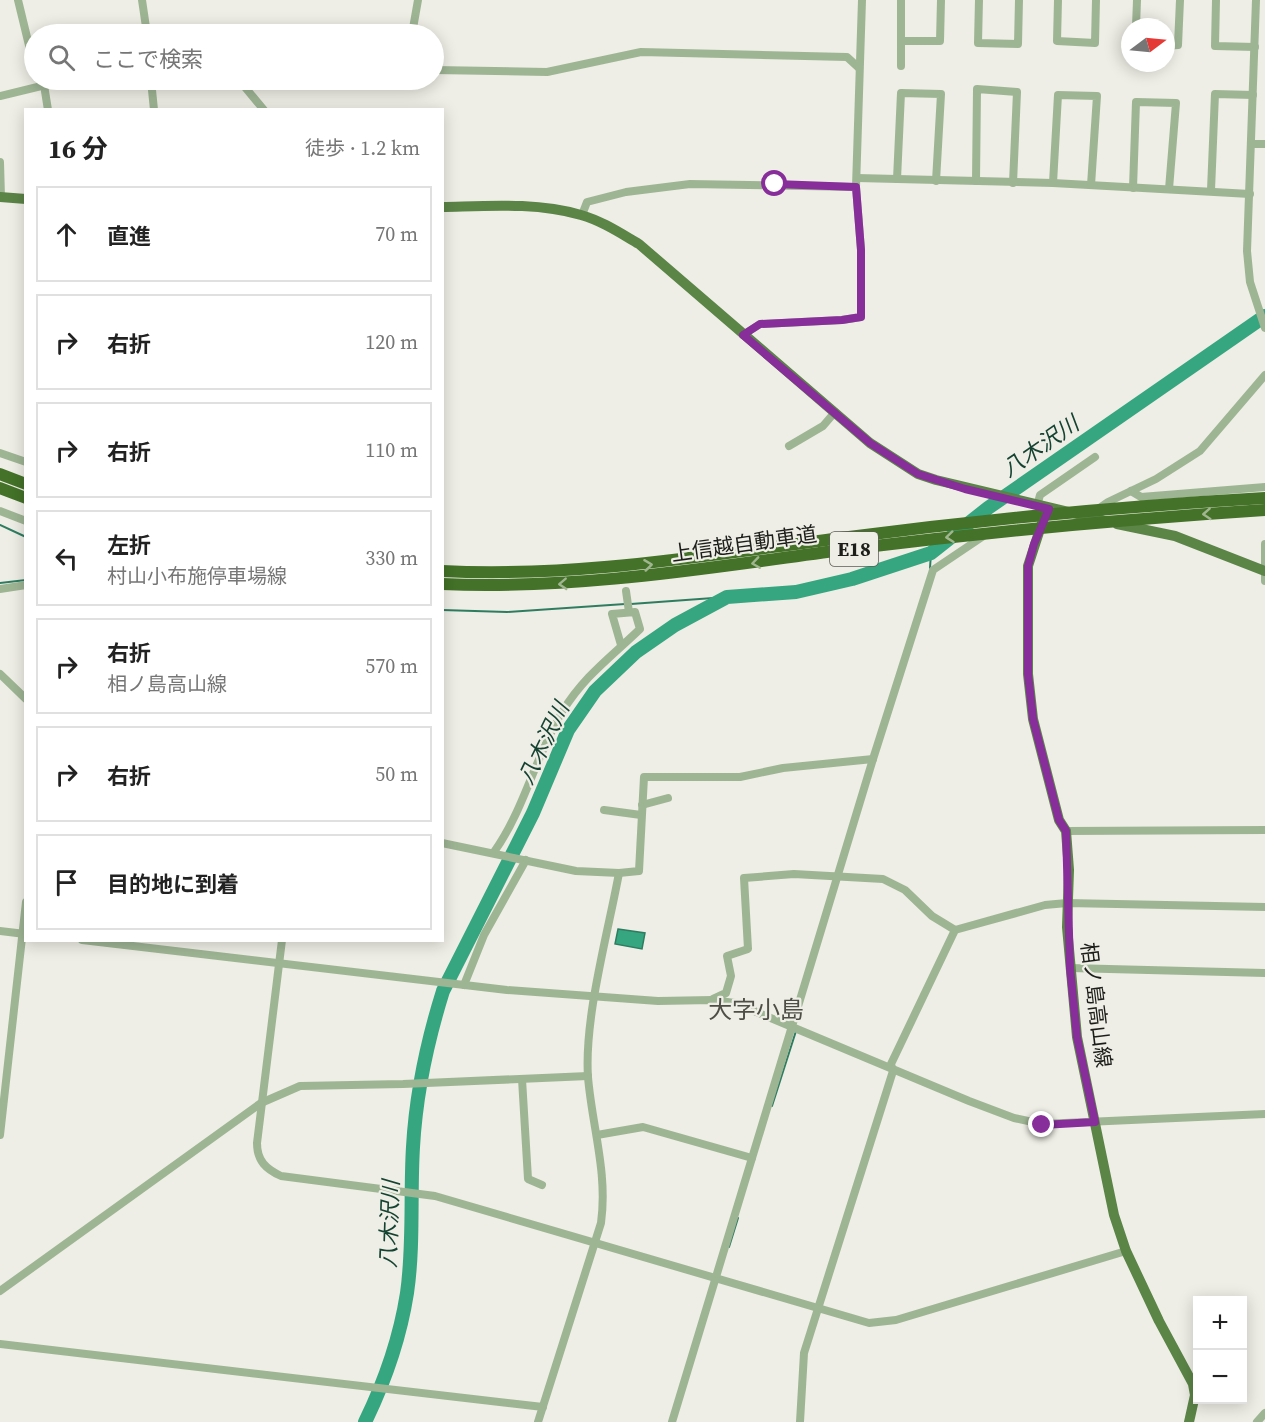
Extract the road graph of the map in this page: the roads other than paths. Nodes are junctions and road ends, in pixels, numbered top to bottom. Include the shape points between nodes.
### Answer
1 (18, 0) edge
2 (142, 0) edge
3 (418, 0) edge
4 (862, 0) edge
5 (901, 0) edge
6 (941, 0) edge
7 (980, 0) edge
8 (1018, 0) edge
9 (1058, 0) edge
10 (1096, 0) edge
11 (1137, 0) edge
12 (1180, 0) edge
13 (1216, 0) edge
14 (1256, 0) edge
15 (1136, 18) edge
16 (146, 24) edge
17 (414, 24) edge
18 (24, 25) edge
19 (901, 41) junction
20 (1175, 45) edge
21 (1255, 47) junction
22 (901, 66) dead end
23 (859, 68) junction
24 (444, 69) edge
25 (1254, 69) junction
26 (1265, 69) edge
27 (24, 89) edge
28 (44, 90) edge
29 (152, 90) edge
30 (247, 90) edge
31 (1253, 94) junction
32 (0, 96) edge
33 (48, 108) edge
34 (154, 108) edge
35 (262, 108) edge
36 (1251, 144) junction
37 (1265, 144) edge
38 (0, 162) edge
39 (897, 179) junction
40 (936, 181) junction
41 (976, 181) junction
42 (856, 183) junction
43 (1013, 183) junction
44 (1053, 183) junction
45 (1091, 185) junction
46 (1133, 188) junction
47 (1169, 189) junction
48 (1211, 190) junction
49 (1250, 194) junction
50 (0, 197) edge
51 (24, 199) edge
52 (444, 207) edge
53 (582, 215) junction
54 (1265, 328) edge
55 (743, 335) junction
56 (1265, 375) edge
57 (835, 412) junction
58 (789, 446) dead end
59 (0, 453) edge
60 (1095, 457) dead end
61 (24, 461) edge
62 (0, 474) edge
63 (24, 483) edge
64 (1265, 487) edge
65 (0, 488) edge
66 (1131, 491) junction
67 (24, 497) edge
68 (1265, 498) edge
69 (1031, 504) junction
70 (1049, 509) junction
71 (1265, 510) edge
72 (0, 511) edge
73 (1089, 517) junction
74 (24, 520) edge
75 (1265, 544) edge
76 (444, 571) edge
77 (1264, 574) edge
78 (444, 584) edge
79 (24, 585) edge
80 (0, 589) edge
81 (626, 591) dead end
82 (629, 612) junction
83 (621, 645) junction
84 (0, 674) edge
85 (24, 697) edge
86 (873, 759) junction
87 (668, 798) dead end
88 (604, 810) dead end
89 (642, 810) junction
90 (1265, 830) edge
91 (1066, 831) junction
92 (444, 843) edge
93 (495, 853) junction
94 (526, 860) junction
95 (619, 873) junction
96 (837, 875) junction
97 (1067, 903) junction
98 (1265, 907) edge
99 (955, 930) junction
100 (0, 931) edge
101 (24, 934) edge
102 (98, 942) edge
103 (282, 942) edge
104 (279, 964) junction
105 (1070, 968) junction
106 (1265, 973) edge
107 (462, 985) junction
108 (595, 995) junction
109 (712, 1000) junction
110 (792, 1026) junction
111 (893, 1071) junction
112 (588, 1076) junction
113 (522, 1078) junction
114 (261, 1103) junction
115 (1265, 1114) edge
116 (1095, 1122) junction
117 (597, 1135) junction
118 (0, 1136) edge
119 (752, 1158) junction
120 (542, 1185) dead end
121 (594, 1244) junction
122 (1126, 1251) junction
123 (715, 1278) junction
124 (0, 1291) edge
125 (819, 1309) junction
126 (0, 1344) edge
127 (543, 1407) junction
128 (1265, 1413) edge
129 (538, 1422) edge
130 (672, 1422) edge
131 (800, 1422) edge
132 (1190, 1422) edge
133 (1257, 1422) edge

1 - 18 street
2 - 16 street
3 - 17 street
4 - 23 street
5 - 19 street
6 - 19 street via 940,41
7 - 8 street via 978,43 1018,44
9 - 10 street via 1057,41 1095,43
11 - 15 street
12 - 20 street
13 - 21 street via 1215,46
14 - 21 street
19 - 22 street
21 - 25 street
23 - 24 street via 847,57 641,52 547,72
23 - 42 street
25 - 26 street
25 - 31 street
27 - 32 street
28 - 33 street
29 - 34 street
30 - 35 street
31 - 36 street
31 - 48 street via 1215,94
36 - 37 street
36 - 49 street
38 - 50 street
39 - 40 street
39 - 40 street via 901,93 940,94
39 - 42 street
40 - 41 street
41 - 43 street
41 - 43 street via 977,90 1017,92
42 - 53 street via 690,184 604,195 587,202
42 - 55 street via 861,317 760,324
43 - 44 street
44 - 45 street
44 - 45 street via 1058,95 1097,96
45 - 46 street
46 - 47 street
46 - 47 street via 1136,102 1176,103
47 - 48 street
48 - 49 street
49 - 54 street via 1250,282
50 - 51 main road
52 - 53 main road via 526,206
53 - 55 main road via 639,244
55 - 57 main road
56 - 66 street via 1200,451
57 - 58 street via 823,426
57 - 69 main road via 870,443 918,474
59 - 61 street
60 - 69 street
62 - 63 highway
64 - 66 street via 1141,497
65 - 67 highway
66 - 73 street
76 -> 68 highway, 上信越自動車道 / E18, bridge via 519,573 634,566 938,526
69 - 70 main road
69 - 86 street via 933,570
70 - 73 main road
70 - 91 main road, 相ノ島高山線 via 1028,566 1028,674 1033,719 1059,820
71 -> 78 highway, 上信越自動車道 / E18, bridge via 1008,531 636,578 520,586
72 - 74 street
73 - 77 main road via 1175,536
75 - 77 street
79 - 80 street
81 - 82 street
82 - 83 street via 635,612 640,629
82 - 83 street via 612,614
83 - 93 street via 595,669 561,714 515,818
84 - 85 street
86 - 89 street via 783,768 740,777 644,777
86 - 96 street
87 - 89 street
88 - 89 street
89 - 95 street via 639,871
90 - 91 street
91 - 97 main road, 相ノ島高山線
92 - 93 street
93 - 94 street
94 - 95 street via 576,872
94 - 107 street via 484,935
95 - 108 street
96 - 99 street via 883,879 905,890 932,916
96 - 109 street via 744,878 748,948 727,956 731,976 726,993
96 - 110 street
97 - 98 street
97 - 99 street via 1045,905
97 - 105 main road, 相ノ島高山線
99 - 111 street via 891,1064
100 - 101 street
101 - 118 street
102 - 104 street
103 - 104 street
104 - 107 street
104 - 114 street
105 - 106 street
105 - 116 main road, 相ノ島高山線 via 1077,1037
107 - 108 street
108 - 109 street via 658,1001
108 - 112 street
109 - 110 street via 735,1003
110 - 111 street
110 - 119 street
111 - 116 street via 1014,1118 1042,1125
111 - 125 street
112 - 113 street
112 - 117 street
113 - 114 street via 300,1086
113 - 120 street via 528,1179
114 - 121 street via 257,1152 265,1167 281,1176 435,1196
114 - 124 street
115 - 116 street
116 - 122 main road, 相ノ島高山線 via 1114,1215
117 - 119 street via 644,1127
117 - 121 street via 604,1201
119 - 123 street
121 - 123 street
121 - 127 street
122 - 125 street via 896,1320 869,1323
122 - 132 main road, 相ノ島高山線 via 1193,1384
123 - 125 street
123 - 130 street
125 - 131 street via 804,1353
126 - 127 street
127 - 129 street
128 - 133 street

